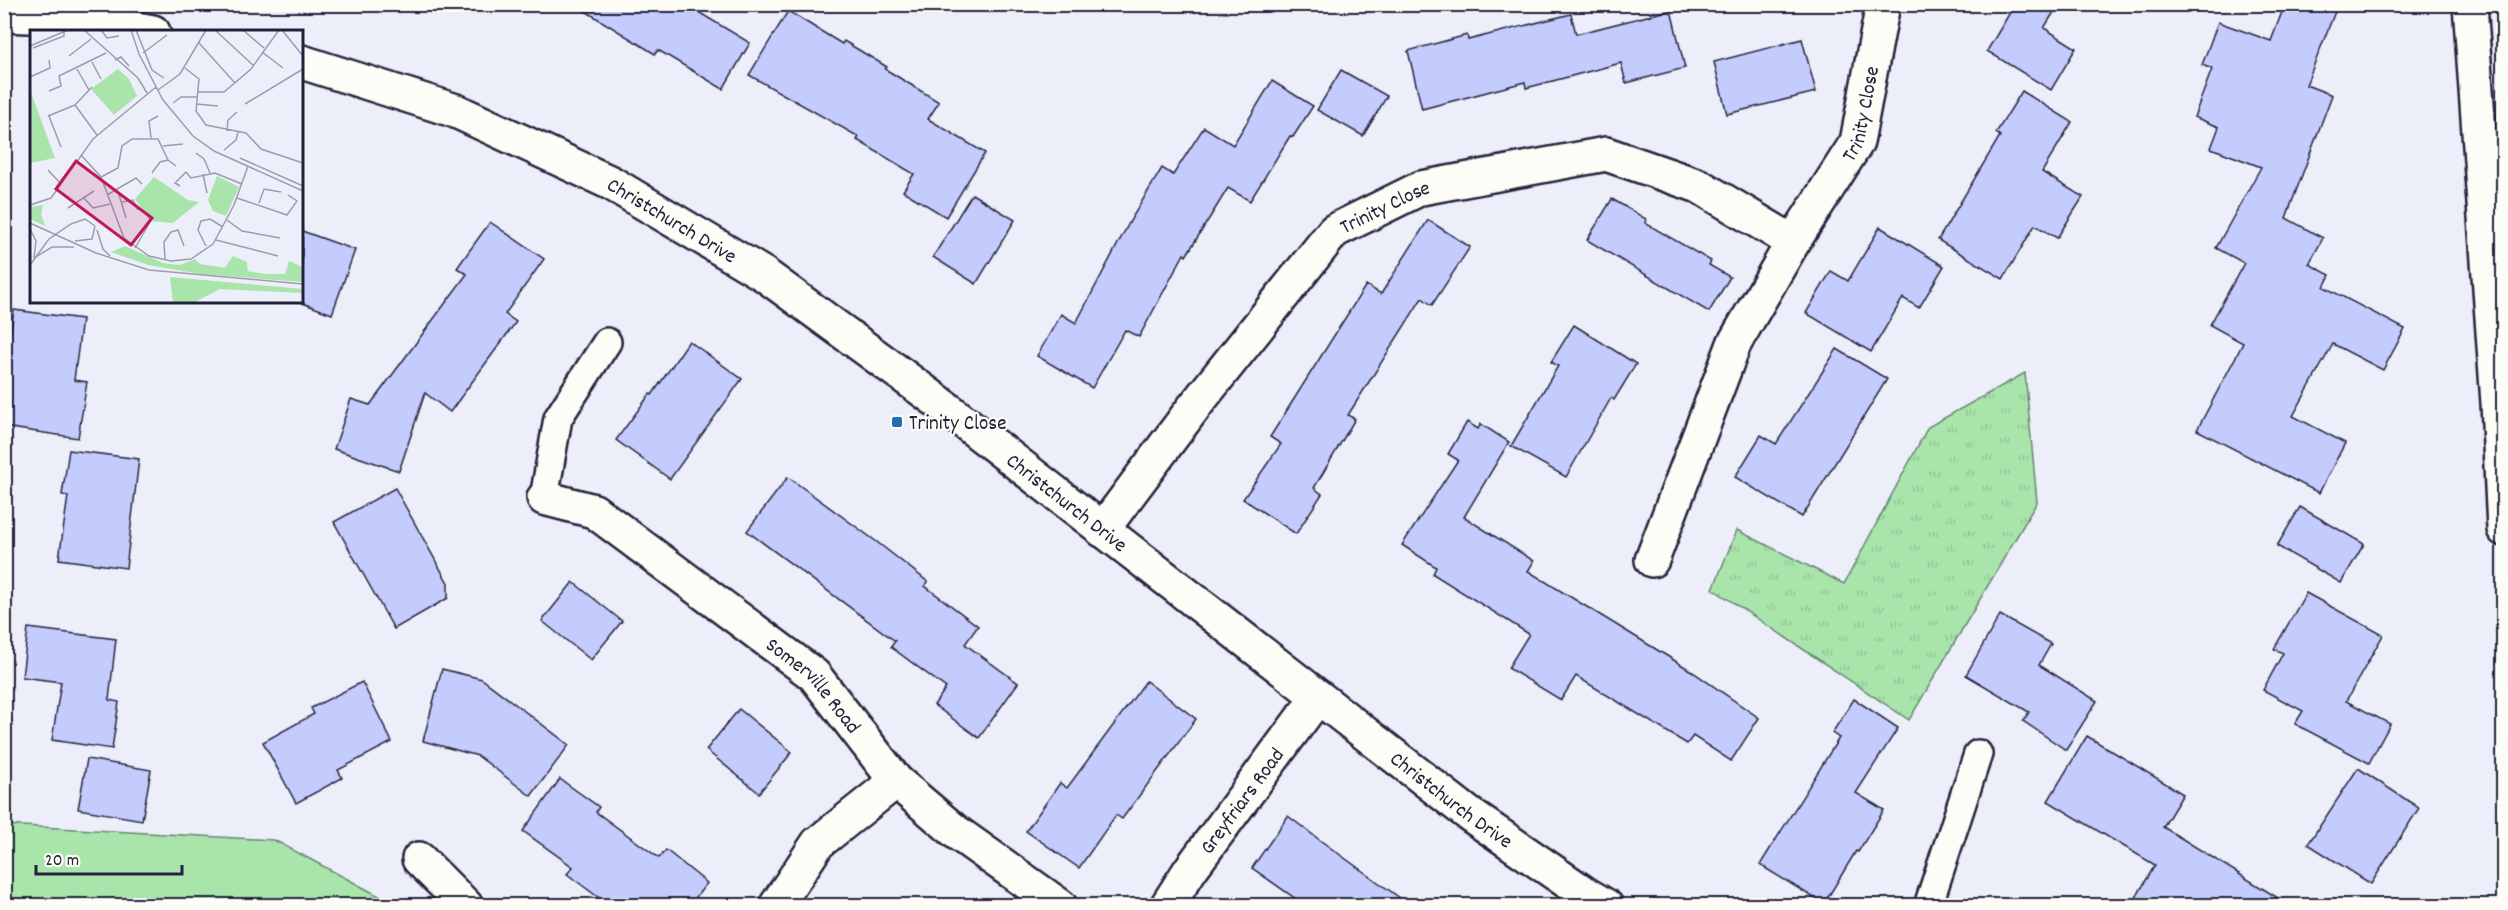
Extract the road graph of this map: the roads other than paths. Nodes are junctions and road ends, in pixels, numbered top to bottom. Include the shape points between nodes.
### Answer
1 (1883, 4) edge
2 (2470, 4) edge
3 (4, 15) edge
4 (142, 30) edge
5 (303, 62) edge
6 (2492, 169) edge
7 (1793, 242) junction
8 (608, 342) dead end
9 (544, 498) joint
10 (2504, 529) edge
11 (1102, 530) junction
12 (1652, 560) dead end
13 (1317, 698) junction
14 (1978, 754) dead end
15 (896, 781) junction
16 (418, 859) dead end
17 (466, 906) edge
18 (776, 906) edge
19 (1060, 906) edge
20 (1167, 906) edge
21 (1606, 906) edge
22 (1928, 906) edge

1 - 7 street, Trinity Close via 1857,142
2 - 6 street
3 - 4 street via 76,18
5 - 11 street, Christchurch Drive via 456,111 611,183 765,275 936,400
6 - 10 street
7 - 11 street, Trinity Close via 1699,186 1606,154 1421,188 1334,231
7 - 12 street, Trinity Close via 1734,344
8 - 9 lane via 558,418
9 - 15 street, Somerville Road via 594,511 814,675
11 - 13 street, Christchurch Drive
13 - 20 street, Greyfriars Road
13 - 21 street, Christchurch Drive via 1469,814
14 - 22 lane
15 - 18 street via 818,843
15 - 19 street, Somerville Road via 956,832
16 - 17 street

